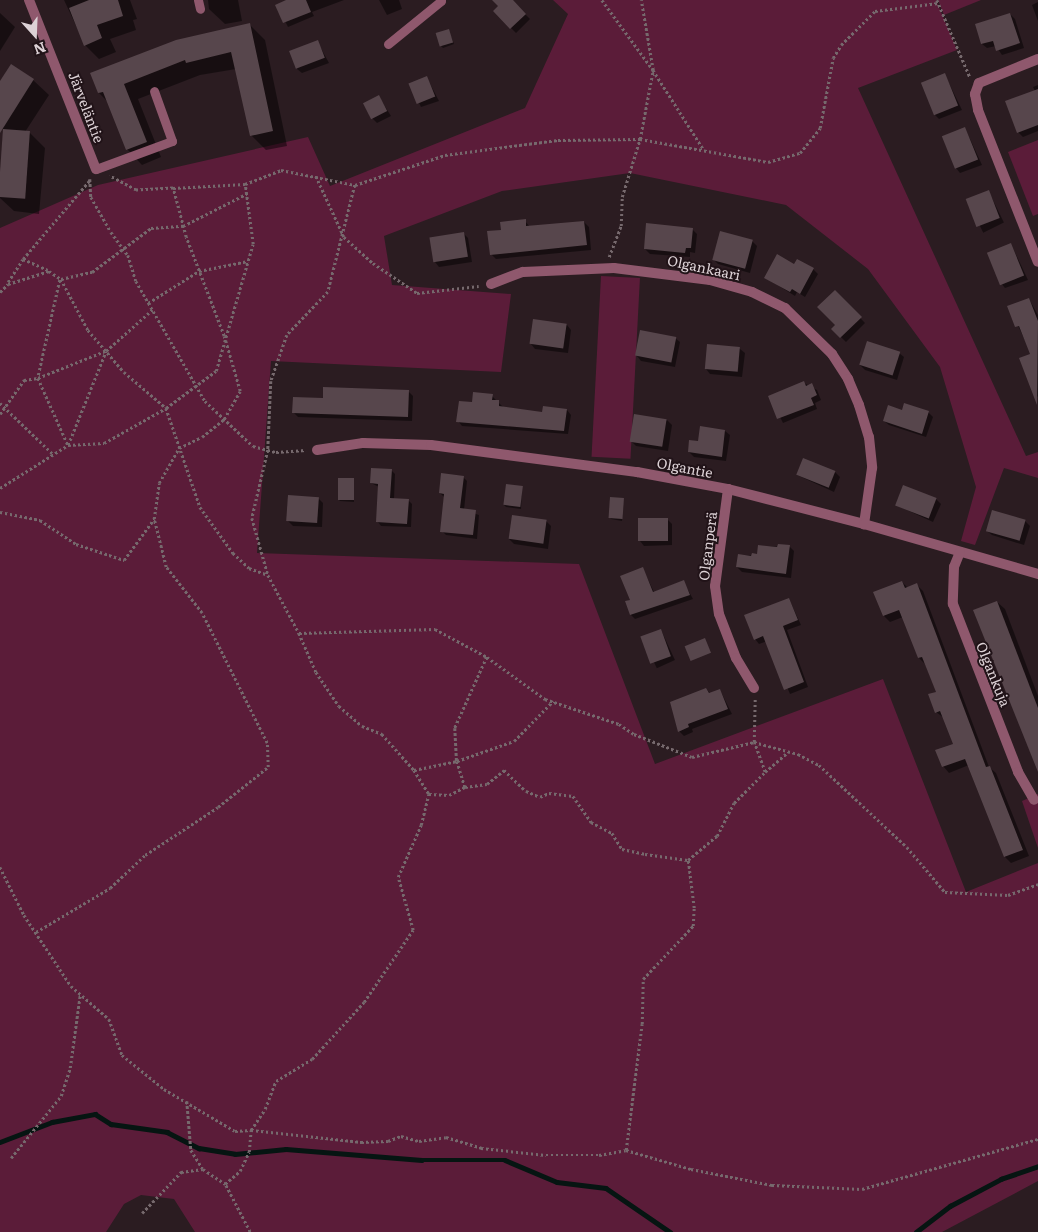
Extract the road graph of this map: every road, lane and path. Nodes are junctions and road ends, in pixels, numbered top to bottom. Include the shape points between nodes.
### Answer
1 (29, 0) edge
2 (602, 0) edge
3 (641, 0) edge
4 (441, 1) edge
5 (938, 2) edge
6 (388, 44) dead end
7 (1038, 59) edge
8 (653, 70) junction
9 (968, 76) dead end
10 (154, 91) dead end
11 (640, 139) junction
12 (704, 151) junction
13 (93, 170) junction
14 (316, 176) junction
15 (90, 180) junction
16 (245, 184) junction
17 (355, 185) junction
18 (173, 188) junction
19 (246, 194) junction
20 (183, 226) junction
21 (344, 237) junction
22 (124, 250) junction
23 (23, 259) junction
24 (248, 261) junction
25 (1038, 262) edge
26 (605, 268) junction
27 (49, 271) junction
28 (199, 271) junction
29 (61, 279) junction
30 (8, 284) junction
31 (491, 284) joint
32 (0, 292) edge
33 (148, 303) junction
34 (152, 310) junction
35 (224, 336) junction
36 (106, 351) junction
37 (38, 378) junction
38 (194, 387) junction
39 (0, 402) edge
40 (6, 408) junction
41 (166, 408) junction
42 (0, 414) edge
43 (224, 419) junction
44 (68, 446) junction
45 (179, 448) junction
46 (268, 450) junction
47 (317, 450) joint
48 (53, 454) junction
49 (0, 488) edge
50 (728, 489) junction
51 (0, 512) edge
52 (154, 519) junction
53 (864, 524) junction
54 (960, 552) junction
55 (1038, 574) edge
56 (268, 575) junction
57 (299, 633) junction
58 (487, 657) junction
59 (754, 688) joint
60 (553, 701) junction
61 (754, 742) junction
62 (789, 752) junction
63 (457, 761) junction
64 (414, 770) junction
65 (764, 772) junction
66 (465, 787) junction
67 (429, 794) junction
68 (1034, 800) dead end
69 (688, 860) junction
70 (0, 868) edge
71 (1038, 884) edge
72 (36, 932) junction
73 (80, 995) junction
74 (187, 1101) junction
75 (251, 1130) junction
76 (1038, 1139) edge
77 (626, 1150) junction
78 (11, 1158) dead end
79 (203, 1169) junction
80 (225, 1184) junction
81 (142, 1213) dead end
82 (250, 1232) edge

1 - 13 street, Järveläntie
2 - 8 path
3 - 8 path
4 - 6 lane
5 - 9 path
5 - 12 path via 875,11 841,45 832,58 820,128 800,154 768,162
7 - 25 street via 979,83 975,94 978,110
8 - 11 path
8 - 12 path
10 - 13 lane via 172,141
11 - 12 path
11 - 17 path via 558,140 444,156
11 - 26 path via 622,197 621,226
13 - 15 path
13 - 18 path via 136,190
14 - 16 path via 281,170
14 - 17 path
14 - 21 path
15 - 22 path via 91,197
15 - 23 path
16 - 18 path
16 - 19 path
17 - 21 path
18 - 20 path
19 - 20 path
19 - 24 path via 253,244
20 - 22 path via 151,228
20 - 28 path
21 - 31 path via 372,263 417,293
21 - 46 path via 328,292 287,335 271,381
22 - 29 path via 92,272
22 - 33 path
23 - 27 path
23 - 30 path
24 - 28 path
24 - 35 path
26 - 31 street, Olgankaari via 523,272
26 - 53 street, Olgankaari via 665,272 752,292 785,308 810,330 832,354 848,379 869,437 872,468
27 - 29 path
27 - 30 path
28 - 33 path
28 - 35 path
29 - 36 path via 88,330
29 - 37 path
30 - 32 path
33 - 34 path
34 - 36 path
34 - 38 path
35 - 38 path via 216,372
35 - 43 path via 240,391
36 - 37 path
36 - 41 path via 124,372
36 - 44 path
37 - 40 path via 24,380
37 - 44 path
38 - 41 path
38 - 43 path
39 - 40 path
40 - 42 path
40 - 48 path
41 - 44 path via 104,443
41 - 45 path
43 - 45 path via 202,437
43 - 46 path via 253,446
44 - 48 path
45 - 52 path via 158,483
45 - 56 path via 200,507 233,553 249,568
46 - 47 path
46 - 56 path via 252,518
47 - 50 street, Olgantie via 363,443 431,445 637,472
48 - 49 path
50 - 53 street, Olgantie
50 - 59 street, Olganperä via 715,586 719,614 736,658
51 - 52 path via 40,520 76,544 124,560
52 - 72 path via 166,568 202,613 267,743 268,767 218,807 145,855 110,888
53 - 54 street, Olgantie
54 - 55 street, Olgantie
54 - 68 street, Olgankuja via 954,567 953,604 1018,772
56 - 57 path
57 - 58 path via 435,629
57 - 64 path via 316,672 339,706 362,726 382,734
58 - 60 path
58 - 63 path via 455,728
59 - 61 path
60 - 61 path via 618,724 634,734 692,757
60 - 63 path via 514,741
61 - 62 path
61 - 65 path
62 - 65 path
62 - 71 path via 819,765 907,847 945,892 1008,895
63 - 64 path
63 - 66 path
64 - 67 path
65 - 69 path via 734,803 717,836
66 - 67 path via 449,795
66 - 69 path via 486,784 504,770 526,791 540,797 549,793 573,796 591,822 612,833 622,848
67 - 75 path via 421,825 398,877 413,930 364,1002 312,1059 276,1081 265,1109
69 - 77 path via 693,926 643,979 642,1024
70 - 72 path
72 - 73 path
73 - 74 path via 109,1019 122,1055 164,1089
73 - 78 path via 70,1068 61,1096
74 - 75 path via 236,1131
74 - 79 path via 192,1150
75 - 77 path via 361,1142 388,1141 401,1136 419,1141 446,1137 481,1148 546,1155 599,1155
75 - 80 path via 249,1152 240,1171
76 - 77 path via 862,1189 772,1185 691,1170
79 - 80 path
79 - 81 path via 181,1172
80 - 82 path

